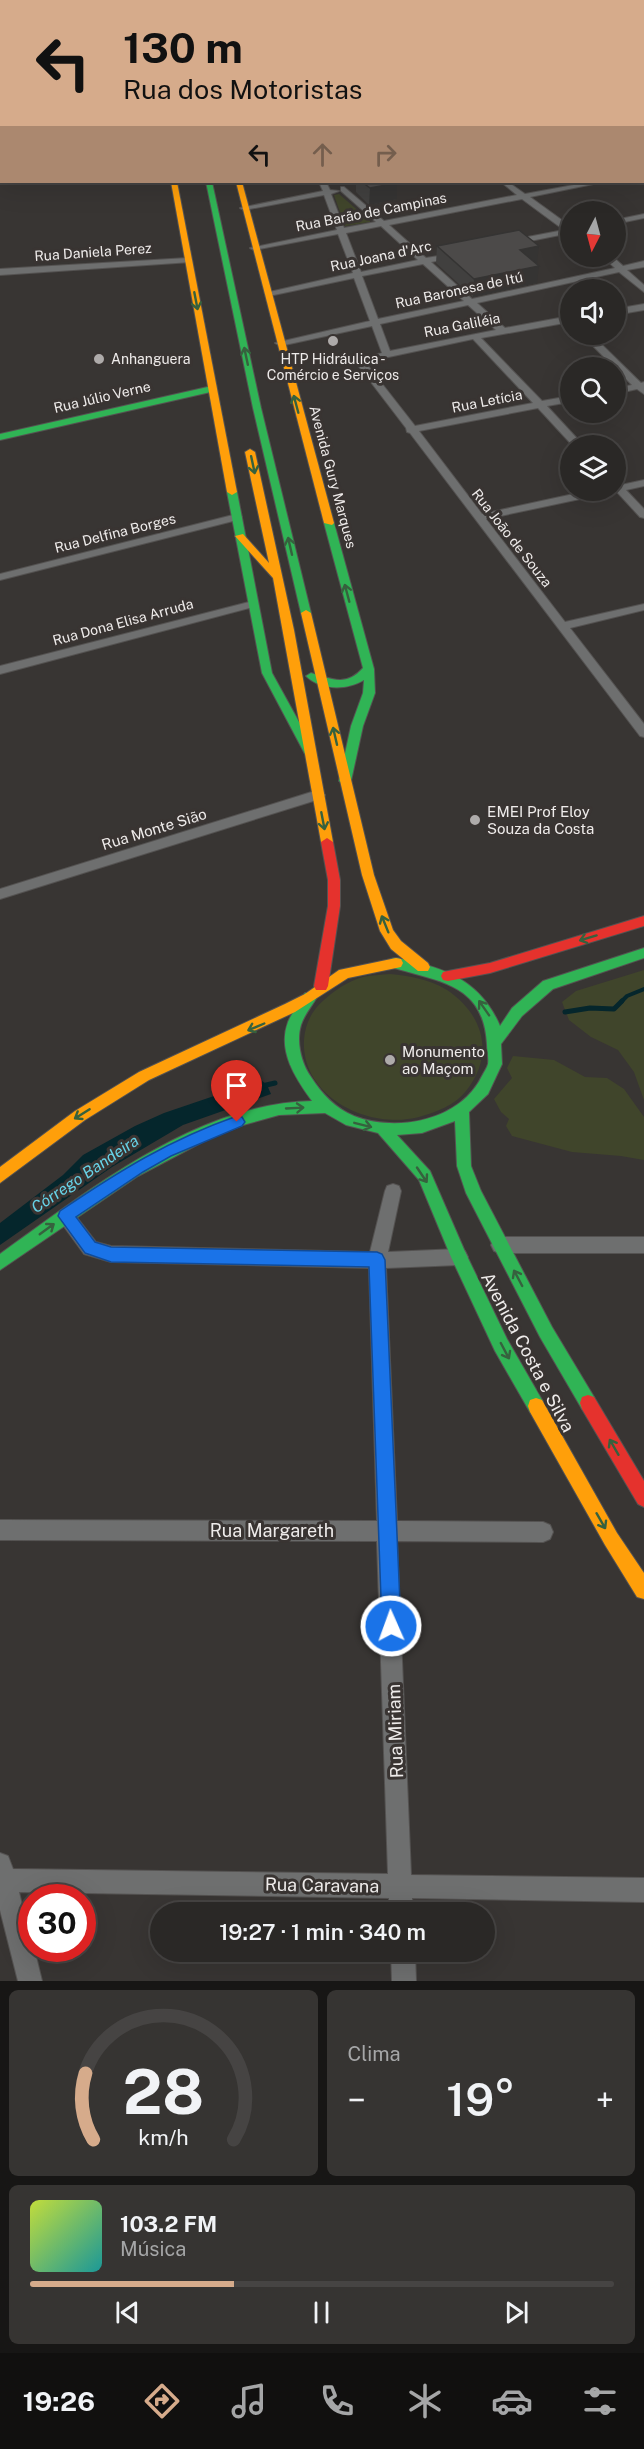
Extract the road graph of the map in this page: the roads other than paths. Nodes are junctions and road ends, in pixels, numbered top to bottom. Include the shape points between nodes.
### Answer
1 (174, 183) edge
2 (209, 183) edge
3 (239, 183) edge
4 (323, 183) edge
5 (505, 183) edge
6 (594, 183) edge
7 (355, 187) dead end
8 (344, 189) junction
9 (327, 192) junction
10 (524, 196) junction
11 (244, 207) junction
12 (644, 216) edge
13 (626, 220) edge
14 (560, 223) edge
15 (382, 224) junction
16 (342, 231) junction
17 (560, 232) edge
18 (497, 246) edge
19 (254, 248) junction
20 (466, 252) edge
21 (188, 260) junction
22 (425, 261) junction
23 (644, 264) edge
24 (623, 268) junction
25 (0, 272) edge
26 (358, 275) junction
27 (644, 290) edge
28 (269, 293) junction
29 (471, 302) junction
30 (644, 307) edge
31 (626, 310) edge
32 (376, 322) junction
33 (560, 322) edge
34 (503, 331) junction
35 (475, 336) junction
36 (280, 343) junction
37 (597, 345) edge
38 (387, 354) junction
39 (359, 360) joint
40 (642, 388) edge
41 (212, 389) junction
42 (626, 390) edge
43 (560, 401) edge
44 (541, 405) junction
45 (410, 430) junction
46 (569, 435) edge
47 (0, 437) edge
48 (248, 442) dead end
49 (644, 483) edge
50 (626, 486) edge
51 (626, 499) edge
52 (560, 500) edge
53 (644, 515) edge
54 (237, 517) junction
55 (478, 518) junction
56 (240, 536) junction
57 (0, 577) edge
58 (278, 579) junction
59 (253, 604) junction
60 (644, 607) edge
61 (561, 626) junction
62 (289, 630) junction
63 (369, 669) junction
64 (0, 670) edge
65 (323, 684) junction
66 (644, 733) edge
67 (312, 757) junction
68 (345, 781) junction
69 (318, 795) junction
70 (0, 894) edge
71 (644, 921) edge
72 (644, 953) edge
73 (423, 967) junction
74 (448, 976) junction
75 (321, 986) junction
76 (308, 999) junction
77 (498, 1039) junction
78 (325, 1107) junction
79 (462, 1113) junction
80 (384, 1131) junction
81 (0, 1176) edge
82 (393, 1191) dead end
83 (66, 1216) junction
84 (500, 1245) junction
85 (644, 1245) edge
86 (459, 1257) junction
87 (377, 1260) junction
88 (0, 1263) edge
89 (644, 1497) edge
90 (0, 1530) edge
91 (388, 1531) junction
92 (543, 1532) dead end
93 (644, 1590) edge
94 (1, 1876) edge
95 (400, 1887) junction
96 (644, 1890) edge
97 (401, 1902) edge
98 (403, 1962) edge
99 (30, 1981) edge
100 (404, 1981) edge

1 - 21 main road
65 -> 2 main road, Avenida Gury Marques via 257,408
3 - 11 main road, Avenida Gury Marques
4 - 9 street
5 - 10 street
6 - 10 street, Rua Barão de Campinas
7 - 8 street
8 - 9 street
8 - 15 street
9 - 11 street
9 - 16 street
10 - 14 street
10 - 15 street, Rua Barão de Campinas
11 - 19 main road, Avenida Gury Marques
12 - 13 street
15 - 16 street, Rua Barão de Campinas
15 - 22 street
16 - 19 street, Rua Barão de Campinas
16 - 26 street
17 - 18 street
19 - 28 main road, Avenida Gury Marques
20 - 22 street, Rua Joana d'Arc
21 - 25 street, Rua Daniela Perez
21 -> 41 main road
22 - 26 street, Rua Joana d'Arc
22 - 29 street
23 - 24 street, Rua Baronesa de Itú
24 - 27 street
24 - 29 street, Rua Baronesa de Itú
26 - 28 street, Rua Joana d'Arc
26 - 32 street
28 - 36 main road, Avenida Gury Marques
29 - 32 street, Rua Baronesa de Itú
29 - 34 street
30 - 31 street
32 - 36 street, Rua Baronesa de Itú
32 - 38 street
33 - 34 street, Rua Galiléia
34 - 35 street, Rua Galiléia
35 - 38 street, Rua Galiléia
35 - 44 street
63 -> 36 main road, Avenida Gury Marques
37 - 40 street
38 - 39 street, Rua Galiléia
39 - 45 street, Rua João de Souza
40 - 42 street
41 - 47 main road, Rua Júlio Verne
41 - 54 main road
43 - 44 street, Rua Letícia
44 - 45 street, Rua Letícia
44 - 46 street
45 - 55 street, Rua João de Souza
48 -> 58 main road
49 - 50 street
51 - 53 street
52 - 55 street
54 - 56 main road
54 - 57 street, Rua Delfina Borges
55 - 61 street, Rua João de Souza
56 - 58 main road
56 - 59 main road
58 - 62 main road
59 - 64 street, Rua Dona Elisa Arruda
59 - 67 main road via 267,673
60 - 61 street
61 - 66 street, Rua João de Souza
62 - 65 main road via 306,672
62 - 67 main road
63 - 65 main road via 354,682
63 - 68 main road, Avenida Gury Marques via 369,693
68 -> 65 main road, Avenida Gury Marques
67 - 69 main road
73 -> 68 main road, Avenida Gury Marques via 397,946 387,932 368,875
69 - 70 street, Rua Monte Sião
69 -> 75 main road via 336,893
71 -> 74 main road via 490,968
72 - 77 main road via 548,985 517,1012
73 - 74 main road
73 - 75 main road via 369,965 343,973
77 -> 74 main road via 481,1003
75 - 76 main road
76 - 78 main road via 294,1025 291,1054 302,1083
76 -> 81 main road via 280,1016 191,1052 139,1079 69,1122
77 - 79 main road via 495,1072 488,1087
78 -> 80 main road via 352,1123
83 -> 78 main road via 138,1167 221,1127 287,1108
79 - 80 main road via 440,1124
79 - 84 main road, Avenida Costa e Silva via 464,1166
80 -> 86 main road, Avenida Costa e Silva via 425,1176
82 - 87 street, Rua Miriam
83 - 87 street via 90,1248 111,1254
88 -> 83 main road
84 - 85 street
89 -> 84 main road, Avenida Costa e Silva via 546,1332
86 - 87 street
86 -> 93 main road, Avenida Costa e Silva via 512,1365
87 - 91 street, Rua Miriam
90 - 91 street, Rua Margareth
91 - 92 street, Rua Margareth
91 - 95 street, Rua Miriam
94 - 95 street, Rua Caravana
94 - 99 street
95 - 96 street, Rua Caravana
95 - 97 street, Rua Miriam
98 - 100 street

